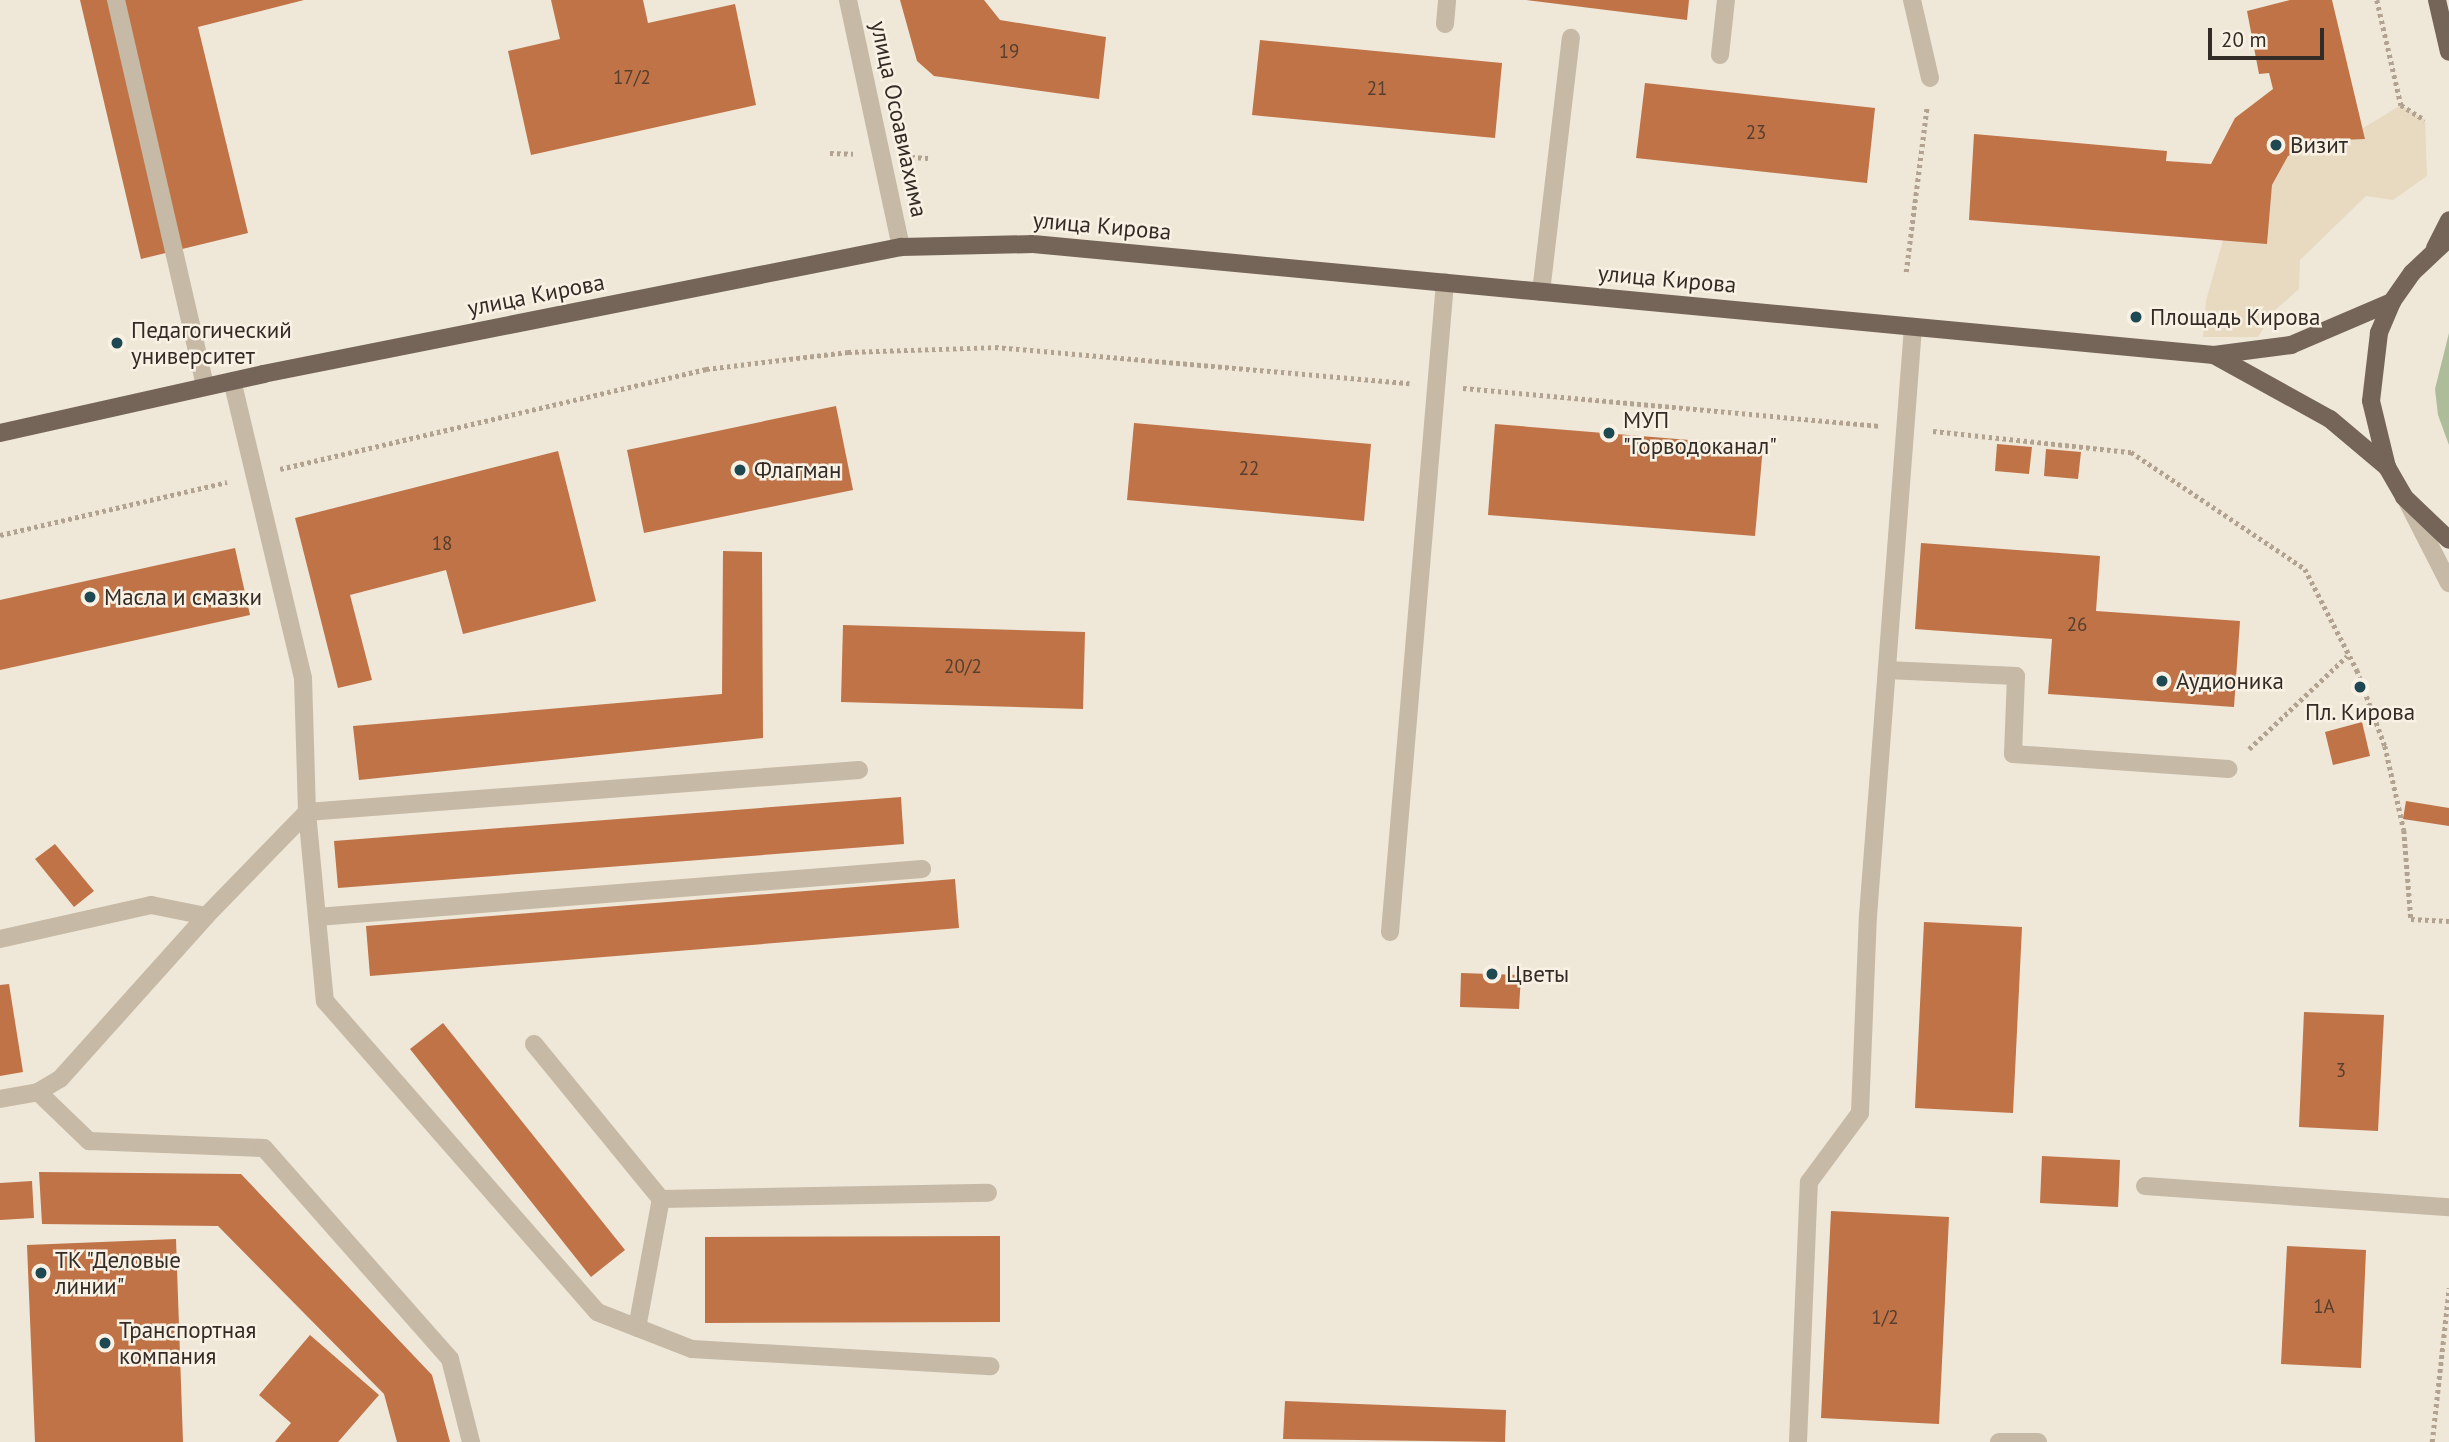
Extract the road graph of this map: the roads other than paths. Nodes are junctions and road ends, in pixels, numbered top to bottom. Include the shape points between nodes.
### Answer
1 (116, 0) edge
2 (848, 0) edge
3 (1447, 0) edge
4 (1726, 0) edge
5 (1912, 0) edge
6 (2437, 0) edge
7 (1445, 24) dead end
8 (1571, 38) dead end
9 (2449, 52) edge
10 (1720, 55) dead end
11 (1930, 78) road end
12 (2449, 220) edge
13 (2442, 243) edge
14 (901, 247) junction
15 (1446, 282) junction
16 (1541, 292) junction
17 (2392, 302) junction
18 (1913, 327) junction
19 (2214, 355) junction
20 (232, 381) junction
21 (205, 387) junction
22 (0, 433) edge
23 (2387, 467) junction
24 (2404, 496) junction
25 (2449, 540) edge
26 (2449, 583) edge
27 (1887, 670) junction
28 (2228, 769) road end
29 (859, 770) dead end
30 (307, 813) junction
31 (922, 869) dead end
32 (206, 916) junction
33 (317, 917) junction
34 (1390, 932) dead end
35 (0, 939) edge
36 (534, 1044) dead end
37 (38, 1092) junction
38 (0, 1099) edge
39 (2145, 1186) dead end
40 (988, 1193) dead end
41 (661, 1199) junction
42 (2449, 1207) edge
43 (638, 1328) junction
44 (991, 1366) dead end
45 (471, 1442) edge
46 (1798, 1442) edge
47 (1999, 1442) edge
48 (2038, 1442) edge

1 - 21 street
2 - 14 street, улица Осоавиахима
3 - 7 street
4 - 10 street
5 - 11 street
6 - 9 main road
8 - 16 street
12 - 13 main road
13 - 17 main road
14 - 15 main road, улица Кирова via 1033,244
14 - 20 main road, улица Кирова
15 - 16 main road, улица Кирова
15 - 34 street
16 - 18 main road, улица Кирова
17 - 19 main road, улица Кирова via 2291,345
17 - 23 main road via 2379,333 2371,401
18 - 19 main road, улица Кирова
18 - 27 street
19 - 23 main road, улица Кирова via 2330,419
20 - 21 main road, улица Кирова
20 - 30 street via 303,678
21 - 22 main road, улица Кирова
23 - 24 main road
24 - 25 main road
24 - 26 street
27 - 28 street via 2016,676 2013,754
27 - 46 street via 1868,916 1860,1113 1809,1182
29 - 30 street
30 - 32 street
30 - 33 street
31 - 33 street
32 - 35 street via 151,905
32 - 37 street via 60,1079
33 - 43 street via 325,1001 597,1312
36 - 41 street
37 - 38 street
37 - 45 street via 89,1141 264,1147 450,1359
39 - 42 street
40 - 41 street
41 - 43 street
43 - 44 street via 692,1349
47 - 48 street

